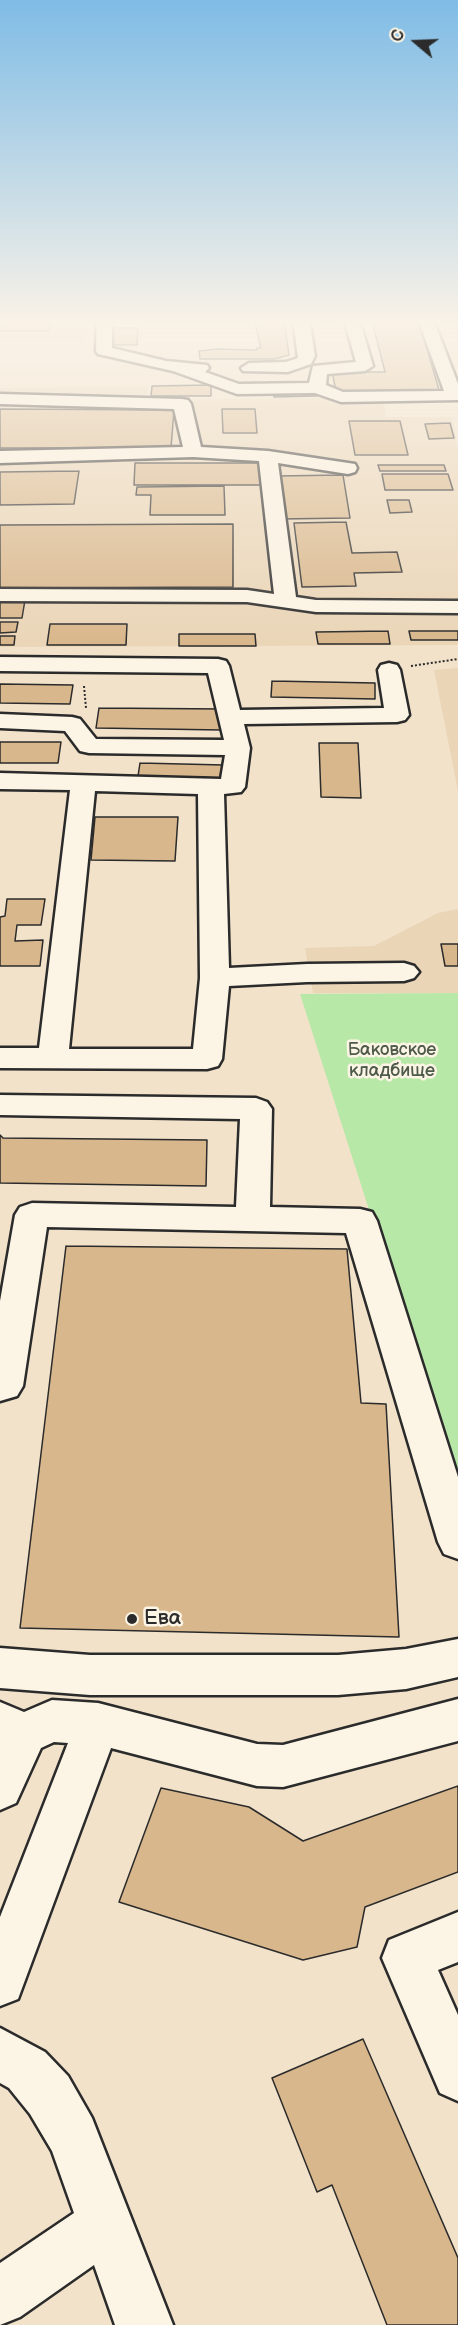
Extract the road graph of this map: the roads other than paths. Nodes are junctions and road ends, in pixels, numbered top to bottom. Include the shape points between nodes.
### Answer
1 (187, 428) edge
2 (193, 453) junction
3 (268, 456) junction
4 (0, 457) edge
5 (348, 468) dead end
6 (0, 595) edge
7 (286, 602) junction
8 (455, 607) dead end
9 (0, 664) edge
10 (389, 670) road end
11 (230, 717) junction
12 (0, 721) edge
13 (238, 748) junction
14 (0, 781) edge
15 (83, 783) junction
16 (211, 786) junction
17 (404, 972) dead end
18 (216, 978) junction
19 (0, 1059) edge
20 (53, 1059) junction
21 (0, 1105) edge
22 (254, 1219) junction
23 (0, 1386) edge
24 (458, 1542) edge
25 (458, 1658) edge
26 (0, 1668) edge
27 (458, 1720) edge
28 (98, 1724) junction
29 (12, 1728) edge
30 (0, 1788) edge
31 (458, 1937) edge
32 (0, 1981) edge
33 (0, 2054) edge
34 (458, 2075) edge
35 (104, 2225) junction
36 (0, 2297) edge
37 (144, 2325) edge

1 - 2 street
2 - 3 street
2 - 4 street
3 - 5 street
3 - 7 street
6 - 7 street via 247,596
7 - 8 street via 316,606
9 - 11 street via 218,666
10 - 11 street via 397,716
11 - 13 street
12 - 13 street via 72,724 88,746
13 - 16 street via 232,787
14 - 15 street
15 - 16 street
15 - 20 street
16 - 18 street
17 - 18 street
18 - 20 street via 207,1059
19 - 20 street
21 - 22 street via 256,1108
22 - 23 street via 32,1215 4,1386
22 - 24 street via 360,1221
25 - 26 street via 406,1669 338,1675 90,1675
27 - 28 street via 283,1766 257,1765
28 - 29 street via 52,1721
28 - 32 street
29 - 30 street
31 - 34 street via 407,1958
33 - 35 street via 27,2070 49,2095 73,2137
35 - 36 street
35 - 37 street

